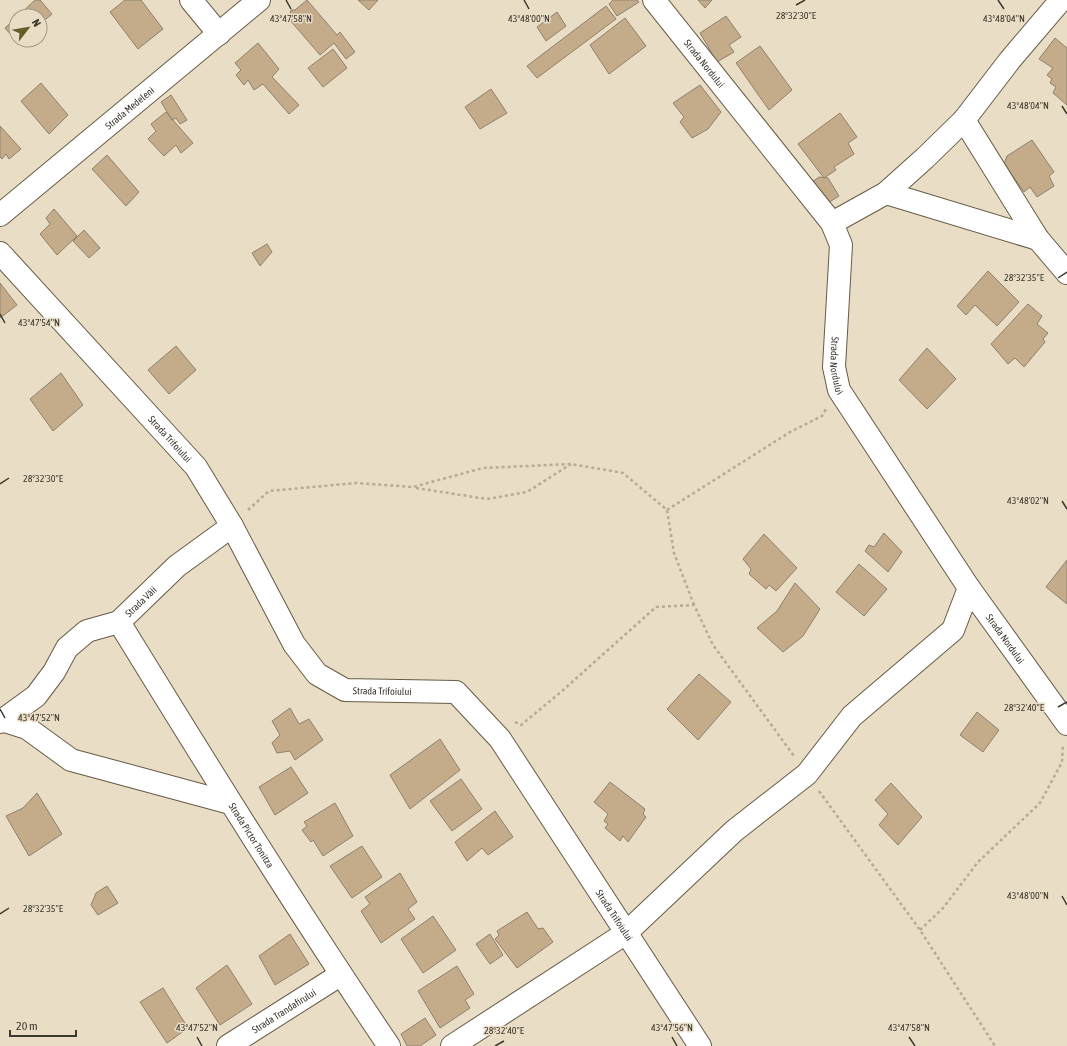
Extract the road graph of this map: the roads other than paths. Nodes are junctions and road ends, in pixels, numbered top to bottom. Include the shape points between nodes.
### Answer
1 (191, 0) edge
2 (259, 0) edge
3 (654, 0) edge
4 (1061, 0) edge
5 (219, 34) junction
6 (964, 120) junction
7 (886, 193) junction
8 (0, 215) edge
9 (832, 223) junction
10 (1038, 239) junction
11 (0, 253) edge
12 (1067, 273) edge
13 (232, 526) junction
14 (969, 588) junction
15 (119, 622) junction
16 (1, 721) edge
17 (1066, 723) edge
18 (230, 803) junction
19 (626, 933) junction
20 (340, 975) junction
21 (228, 1046) edge
22 (389, 1046) edge
23 (452, 1046) edge
24 (700, 1046) edge

1 - 5 street
2 - 5 street, Strada Medeleni
3 - 9 street, Strada Nordului
4 - 6 street
5 - 8 street, Strada Medeleni
6 - 7 street
6 - 10 street
7 - 9 street
7 - 10 street
9 - 14 street, Strada Nordului via 840,244 834,367 839,390
10 - 12 street
11 - 13 street, Strada Trifoiului via 196,467
13 - 15 street, Strada Văii via 176,566
13 - 19 street, Strada Trifoiului via 294,644 317,674 345,690 456,692 500,739
14 - 17 street, Strada Nordului
14 - 19 street via 953,630 852,716 807,774 734,831
15 - 16 street, Strada Văii via 88,631 67,648 54,672 36,696
15 - 18 street, Strada Pictor Tonitza
16 - 18 street via 27,728 70,760
18 - 20 street, Strada Pictor Tonitza
19 - 23 street
19 - 24 street, Strada Trifoiului
20 - 21 street, Strada Trandafirului
20 - 22 street, Strada Pictor Tonitza

